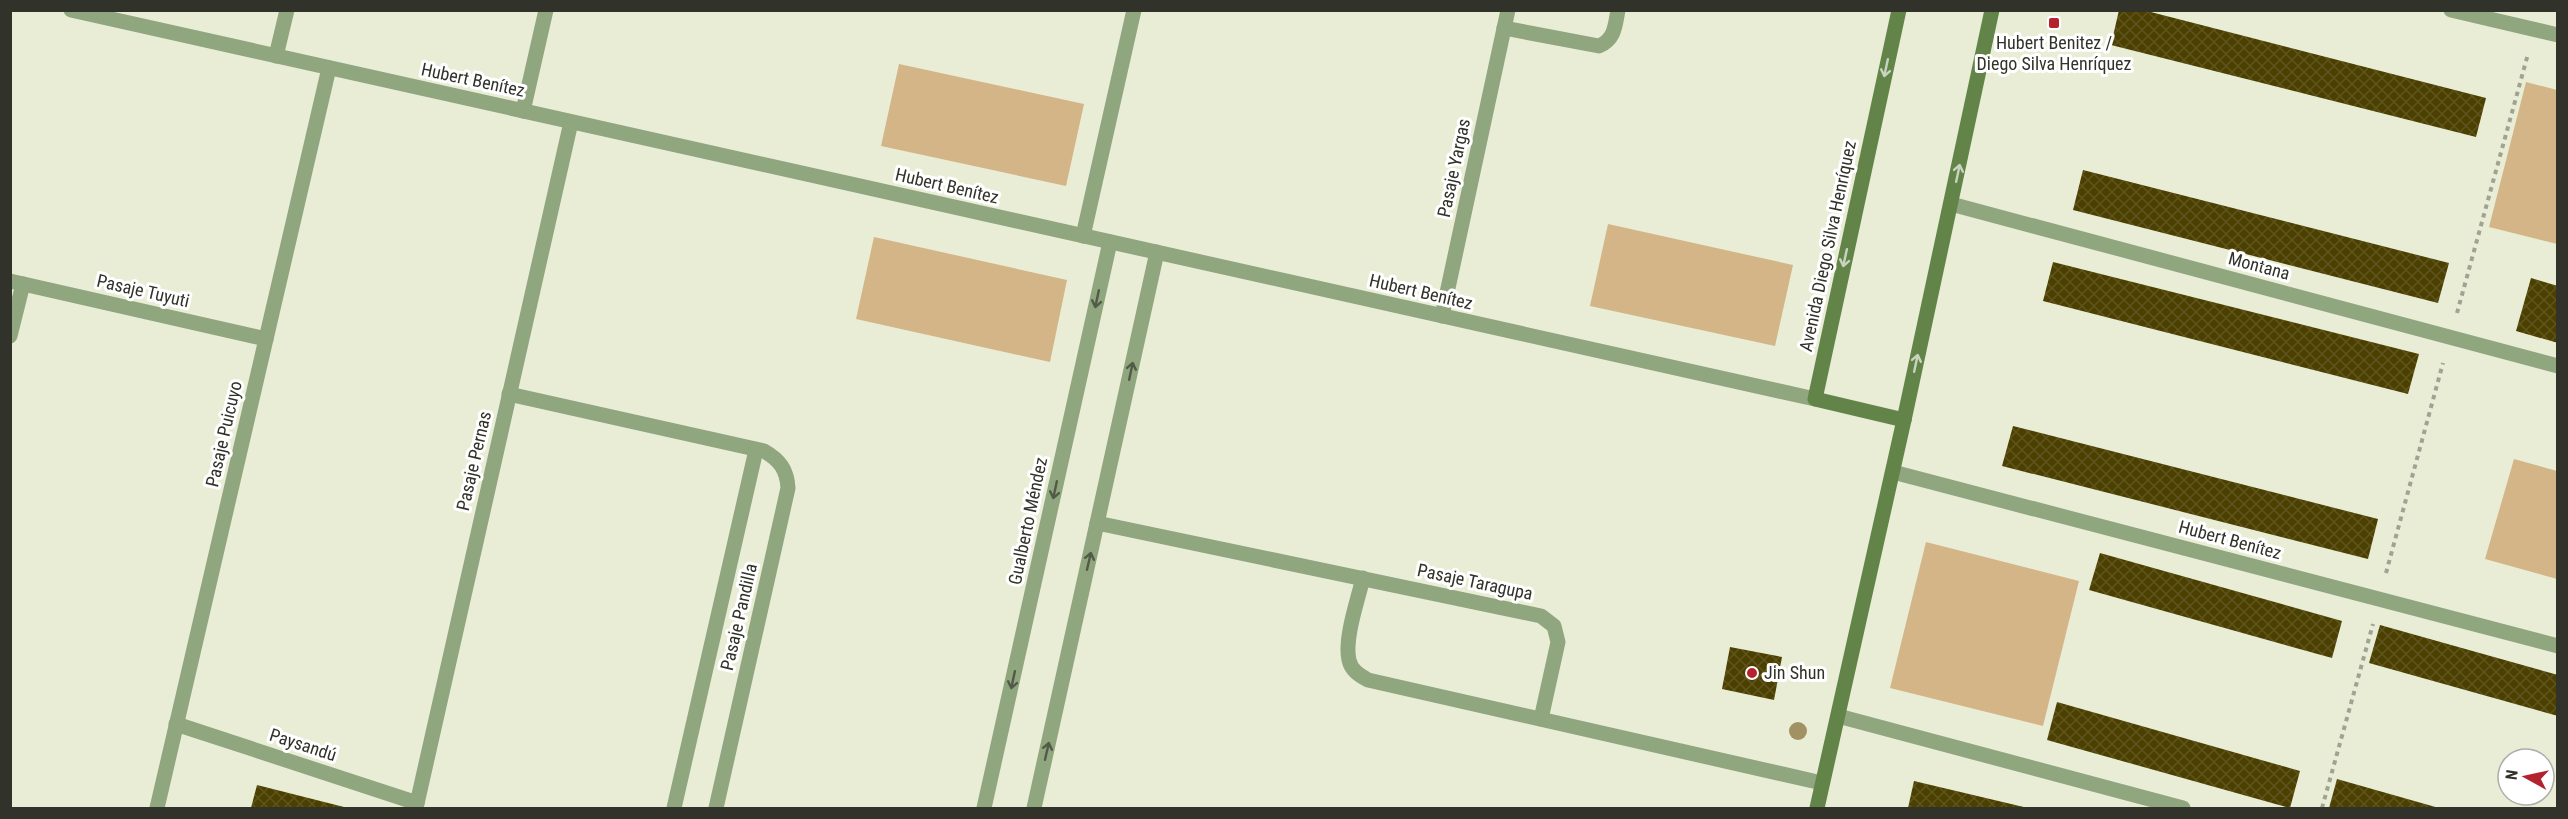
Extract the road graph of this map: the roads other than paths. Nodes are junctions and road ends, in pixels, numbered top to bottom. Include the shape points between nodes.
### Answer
1 (71, 10) edge
2 (287, 10) edge
3 (546, 10) edge
4 (1134, 10) edge
5 (1508, 10) edge
6 (1618, 10) edge
7 (1899, 10) edge
8 (1992, 10) edge
9 (2451, 10) edge
10 (1504, 28) junction
11 (2558, 35) edge
12 (276, 56) junction
13 (329, 68) junction
14 (523, 111) junction
15 (571, 122) junction
16 (1951, 204) junction
17 (1083, 236) junction
18 (1110, 242) junction
19 (1157, 252) junction
20 (17, 282) edge
21 (1443, 316) junction
22 (10, 336) edge
23 (266, 339) junction
24 (2558, 366) edge
25 (509, 394) junction
26 (1815, 399) junction
27 (1904, 420) junction
28 (756, 450) junction
29 (1893, 472) junction
30 (1097, 523) junction
31 (1362, 578) junction
32 (2558, 646) edge
33 (1838, 716) junction
34 (1541, 719) junction
35 (176, 724) junction
36 (1822, 783) junction
37 (417, 806) edge
38 (157, 808) edge
39 (674, 808) edge
40 (716, 808) edge
41 (984, 808) edge
42 (1034, 808) edge
43 (1816, 808) edge
44 (2183, 808) edge

1 - 12 street, Hubert Benítez
2 - 12 street
3 - 14 street
4 - 17 street
5 - 10 street, Pasaje Yargas
6 - 10 street via 1612,37 1599,46
7 -> 26 street, Avenida Diego Silva Henríquez
16 -> 8 street
9 - 11 street
10 - 21 street, Pasaje Yargas
12 - 13 street, Hubert Benítez
13 - 14 street, Hubert Benítez
13 - 23 street, Pasaje Puicuyo
14 - 15 street, Hubert Benítez
15 - 17 street, Hubert Benítez
15 - 25 street, Pasaje Pernas
16 - 24 street, Montana
27 -> 16 street
17 - 18 street, Hubert Benítez
18 - 19 street, Hubert Benítez
18 -> 41 street, Gualberto Méndez
19 - 21 street, Hubert Benítez
30 -> 19 street
20 - 22 street
20 - 23 street, Pasaje Tuyuti
21 - 26 street, Hubert Benítez
23 - 35 street, Pasaje Puicuyo
25 - 28 street, Pasaje Pandilla
25 - 37 street, Pasaje Pernas
26 - 27 street
27 - 29 street
28 - 39 street, Pasaje Pandilla
28 - 40 street, Pasaje Pandilla via 776,458 784,468 788,488
29 - 32 street, Hubert Benítez
29 - 33 street
30 - 31 street, Pasaje Taragupa
42 -> 30 street
31 - 34 street via 1348,649 1348,660 1360,676
31 - 34 street, Pasaje Taragupa via 1548,620 1558,642
33 - 36 street
33 - 44 street
34 - 36 street
35 - 37 street, Paysandú
35 - 38 street, Pasaje Puicuyo
36 - 43 street

